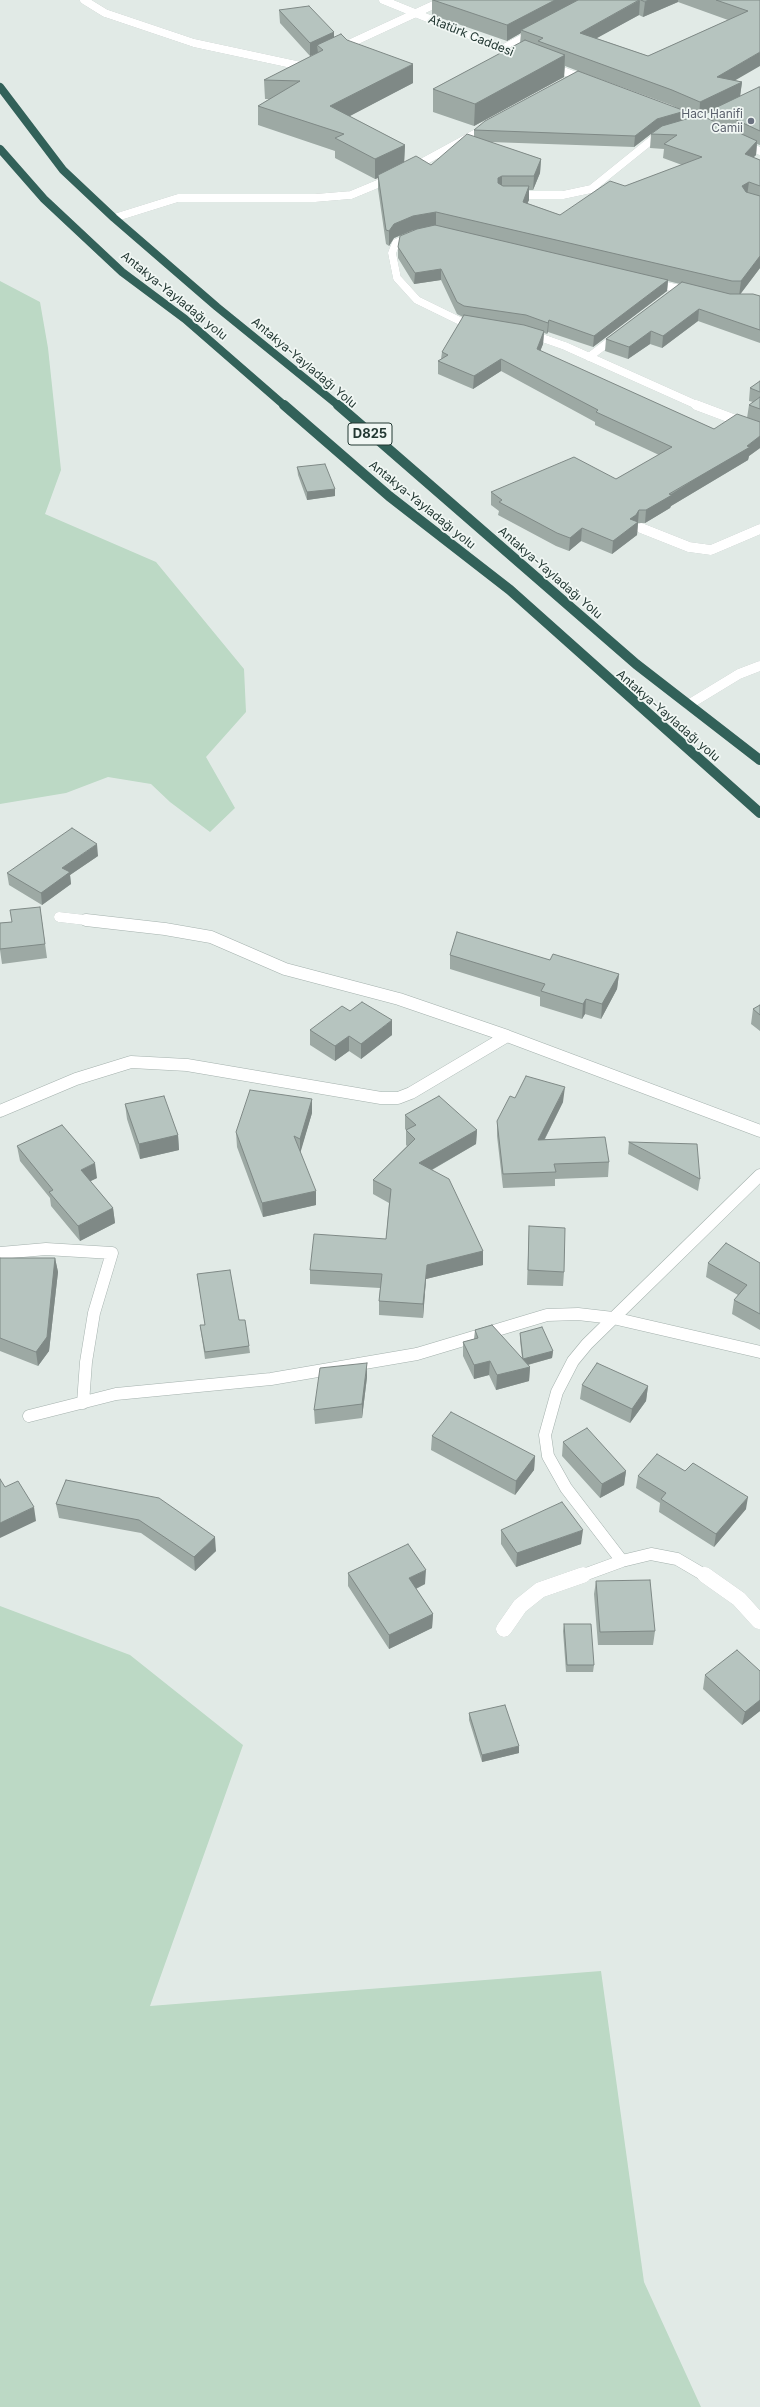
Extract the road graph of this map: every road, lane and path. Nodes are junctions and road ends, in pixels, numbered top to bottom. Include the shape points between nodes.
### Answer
1 (84, 0) edge
2 (383, 0) edge
3 (444, 0) edge
4 (416, 14) junction
5 (544, 26) edge
6 (502, 49) junction
7 (330, 53) edge
8 (315, 59) edge
9 (532, 60) edge
10 (540, 63) edge
11 (598, 84) edge
12 (0, 87) edge
13 (497, 120) edge
14 (671, 131) edge
15 (732, 139) edge
16 (0, 149) edge
17 (760, 151) edge
18 (502, 195) edge
19 (114, 218) junction
20 (421, 234) edge
21 (642, 280) edge
22 (679, 289) junction
23 (701, 294) edge
24 (667, 298) edge
25 (483, 325) edge
26 (518, 331) edge
27 (622, 332) edge
28 (589, 357) junction
29 (760, 429) edge
30 (641, 528) dead end
31 (760, 529) edge
32 (760, 666) edge
33 (688, 705) junction
34 (760, 760) edge
35 (760, 813) edge
36 (59, 917) dead end
37 (507, 1036) junction
38 (0, 1111) edge
39 (760, 1131) edge
40 (760, 1175) edge
41 (0, 1253) edge
42 (613, 1318) junction
43 (760, 1352) edge
44 (83, 1403) junction
45 (29, 1416) dead end
46 (622, 1561) junction
47 (759, 1621) dead end
48 (504, 1629) dead end

1 - 8 street via 105,13 194,43 301,66
2 - 4 street, Atatürk Caddesi
3 - 4 street
4 - 6 street, Atatürk Caddesi
4 - 7 street
5 - 6 street
6 - 9 street, Atatürk Caddesi
10 - 11 street via 574,78
12 - 19 highway, Antakya-Yayladağı Yolu / D825 via 63,170
13 - 19 street via 390,180 351,194 276,199 178,198
14 - 18 street via 658,135 591,189 563,195
15 - 17 street
16 - 35 highway, Antakya-Yayladağı yolu / D825 via 44,199 122,272 185,320 389,496 510,590
19 - 33 highway, Antakya-Yayladağı Yolu / D825 via 217,307 316,386 636,664
20 - 25 street via 396,243 392,253 397,278 417,300 462,322
21 - 22 street
22 - 23 street
22 - 24 street
26 - 28 street via 565,346
27 - 28 street
28 - 29 street via 710,411
30 - 31 street via 689,548 711,550
32 - 33 street via 739,674
33 - 34 highway, Antakya-Yayladağı Yolu / D825
36 - 37 street via 211,937 285,969 399,999
37 - 38 street via 411,1093 398,1098 381,1098 187,1065 131,1062 76,1079
37 - 39 street
40 - 42 street
41 - 44 street via 46,1249 112,1253 94,1312
42 - 43 street
42 - 44 street via 578,1314 547,1315 417,1354 271,1379 137,1391
42 - 46 street via 587,1344 564,1376 549,1414 545,1435 552,1467
44 - 45 street
46 - 47 street via 651,1554 677,1559 726,1588 749,1608
46 - 48 street via 540,1590 520,1606

